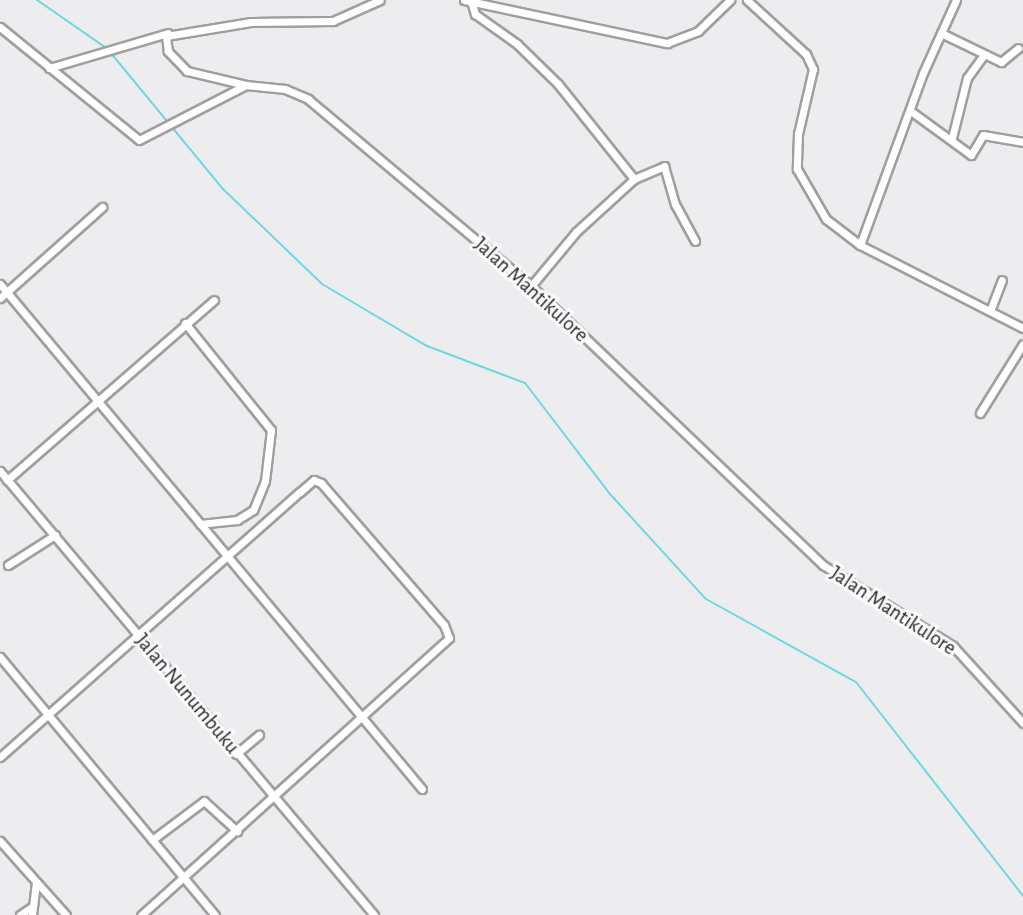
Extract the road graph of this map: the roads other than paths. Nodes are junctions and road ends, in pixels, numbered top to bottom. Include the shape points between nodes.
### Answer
1 (380, 0) edge
2 (730, 0) edge
3 (747, 0) edge
4 (957, 0) edge
5 (467, 1) edge
6 (0, 27) edge
7 (169, 33) junction
8 (941, 33) junction
9 (1018, 48) dead end
10 (984, 55) junction
11 (49, 68) junction
12 (246, 85) junction
13 (912, 112) junction
14 (952, 138) junction
15 (1023, 142) edge
16 (634, 179) junction
17 (102, 207) dead end
18 (695, 241) dead end
19 (860, 245) junction
20 (1002, 280) dead end
21 (0, 284) edge
22 (531, 286) junction
23 (7, 292) junction
24 (0, 298) edge
25 (214, 300) dead end
26 (990, 310) junction
27 (185, 323) junction
28 (1023, 328) edge
29 (1023, 344) edge
30 (97, 398) junction
31 (980, 413) dead end
32 (0, 471) edge
33 (7, 480) junction
34 (200, 524) junction
35 (55, 536) junction
36 (226, 556) junction
37 (8, 565) dead end
38 (136, 634) junction
39 (0, 657) edge
40 (48, 715) junction
41 (362, 717) junction
42 (1023, 723) edge
43 (259, 735) dead end
44 (236, 754) junction
45 (0, 757) edge
46 (422, 789) dead end
47 (274, 797) junction
48 (237, 831) junction
49 (152, 840) junction
50 (0, 841) edge
51 (183, 877) junction
52 (36, 882) junction
53 (32, 911) edge
54 (370, 914) edge
55 (20, 915) edge
56 (66, 915) edge
57 (141, 915) edge
58 (215, 915) edge

1 - 7 street via 333,21 251,22
2 - 5 street via 698,31 668,43
3 - 19 street via 811,62 813,89 798,134 797,169 816,206
4 - 8 street
5 - 16 street via 475,14 517,44 558,84
6 - 11 street
7 - 11 street
7 - 12 street, Jalan Mantikulore via 165,45 188,71
8 - 10 street
8 - 13 street
9 - 10 street via 1006,62
10 - 14 street via 967,78
11 - 12 street via 133,138 143,140
12 - 22 street, Jalan Mantikulore via 285,89 308,99
13 - 14 street
13 - 19 street
14 - 15 street via 971,155 983,135
16 - 18 street via 664,166 675,204
16 - 22 street via 576,232
17 - 23 street
19 - 26 street
20 - 26 street
21 - 23 street
22 - 42 street, Jalan Mantikulore via 823,566 850,587 945,640
23 - 24 street
23 - 30 street
25 - 27 street
26 - 28 street
27 - 30 street
27 - 34 street via 271,430 266,481 254,510 237,520
29 - 31 street
30 - 33 street
30 - 34 street
32 - 33 street, Jalan Nunumbuku
33 - 35 street, Jalan Nunumbuku
34 - 36 street
35 - 37 street
35 - 38 street, Jalan Nunumbuku
36 - 38 street
36 - 41 street
36 - 41 street via 317,480 444,625 446,642
38 - 40 street
38 - 44 street, Jalan Nunumbuku
39 - 40 street
40 - 45 street
40 - 49 street
41 - 46 street
41 - 47 street
43 - 44 street
44 - 47 street, Jalan Nunumbuku
47 - 48 street
47 - 54 street, Jalan Nunumbuku
48 - 49 street via 204,801
48 - 51 street
49 - 51 street
50 - 52 street
51 - 57 street
51 - 58 street
52 - 53 street
52 - 56 street
53 - 55 street

